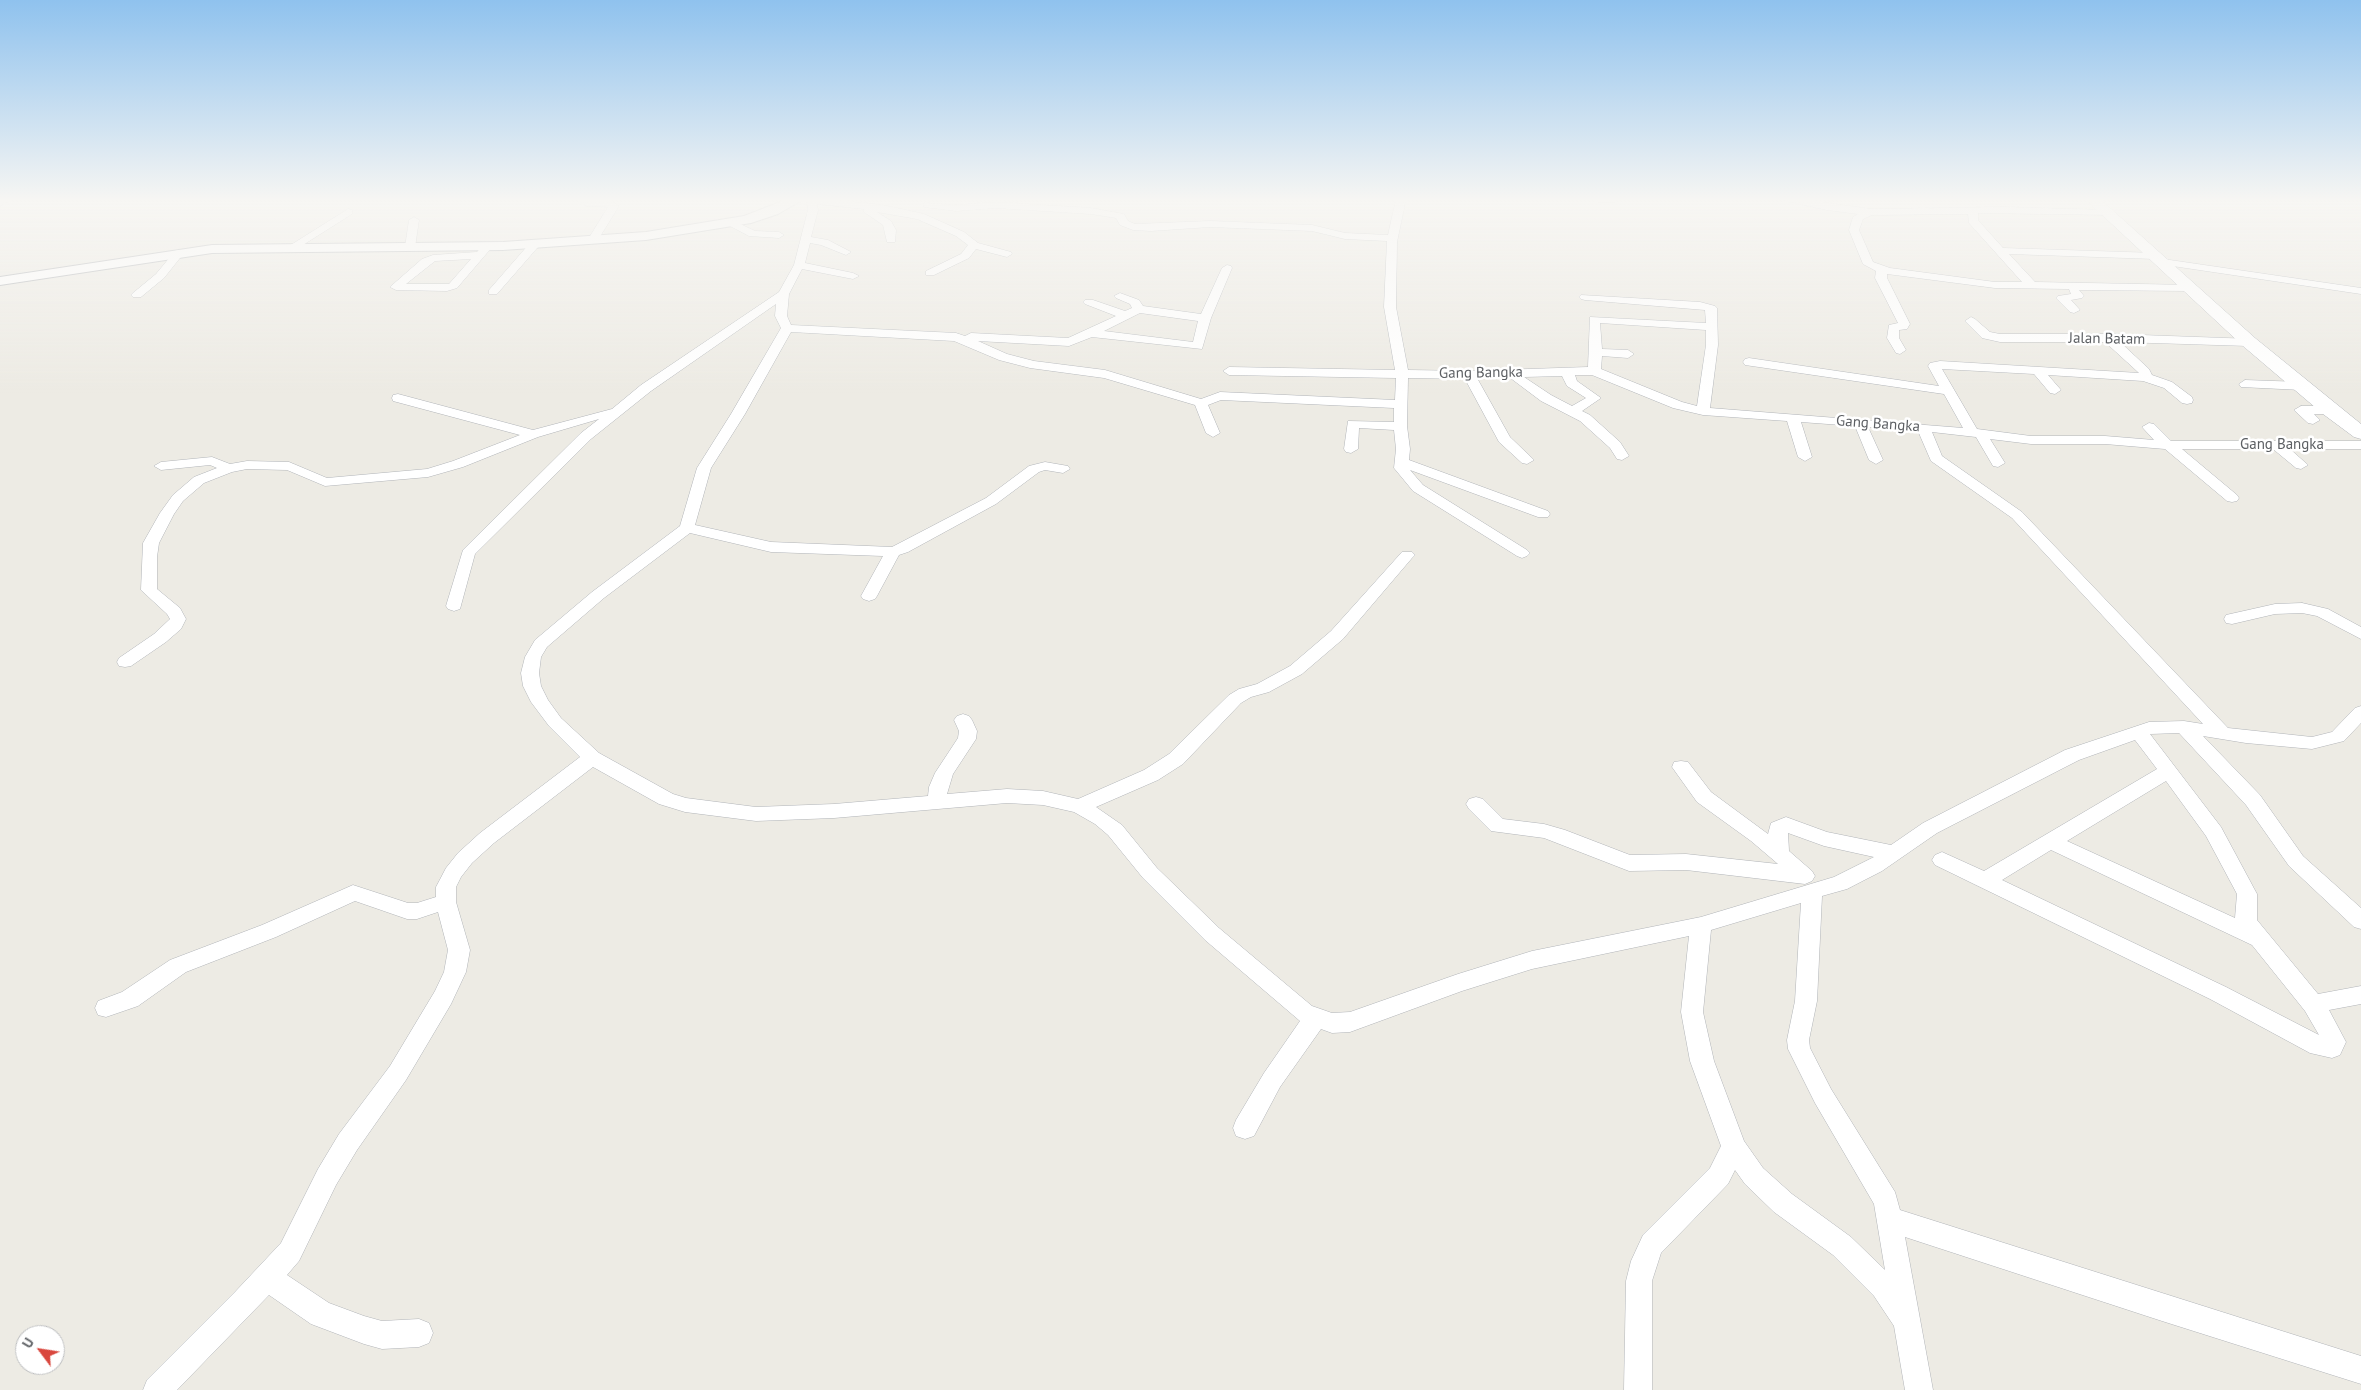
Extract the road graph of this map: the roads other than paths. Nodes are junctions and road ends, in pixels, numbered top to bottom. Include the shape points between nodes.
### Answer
1 (107, 264) edge
2 (170, 264) edge
3 (422, 264) edge
4 (472, 264) edge
5 (518, 264) edge
6 (950, 264) edge
7 (1392, 264) edge
8 (1868, 264) edge
9 (2012, 264) edge
10 (2165, 264) edge
11 (2190, 264) edge
12 (799, 265) joint
13 (1227, 268) dead end
14 (1882, 270) junction
15 (930, 274) dead end
16 (853, 276) dead end
17 (0, 280) edge
18 (2070, 285) junction
19 (2032, 286) junction
20 (2190, 288) junction
21 (493, 292) dead end
22 (2361, 292) edge
23 (783, 294) junction
24 (137, 295) dead end
25 (1120, 296) dead end
26 (1585, 297) dead end
27 (1089, 302) dead end
28 (1138, 308) junction
29 (2074, 310) dead end
30 (1125, 314) junction
31 (1205, 318) junction
32 (1971, 321) dead end
33 (1711, 327) junction
34 (787, 328) junction
35 (1090, 333) junction
36 (956, 337) junction
37 (2023, 338) junction
38 (2108, 338) junction
39 (2248, 342) junction
40 (2034, 348) dead end
41 (1900, 350) dead end
42 (1596, 352) junction
43 (1628, 354) dead end
44 (1004, 357) junction
45 (1749, 362) dead end
46 (1229, 371) dead end
47 (1567, 371) junction
48 (1594, 371) junction
49 (2038, 371) junction
50 (1402, 374) junction
51 (1512, 374) junction
52 (1468, 375) junction
53 (1033, 377) dead end
54 (2145, 377) junction
55 (2246, 379) dead end
56 (2296, 382) junction
57 (2054, 390) dead end
58 (1947, 391) junction
59 (398, 398) dead end
60 (2187, 400) dead end
61 (1201, 403) junction
62 (1401, 404) junction
63 (2330, 410) junction
64 (615, 411) junction
65 (1573, 411) junction
66 (1703, 411) junction
67 (1793, 418) junction
68 (2313, 420) dead end
69 (1860, 423) junction
70 (1400, 426) junction
71 (1923, 427) junction
72 (2149, 427) dead end
73 (1976, 432) junction
74 (1213, 433) dead end
75 (2361, 433) edge
76 (533, 434) junction
77 (2167, 445) junction
78 (2276, 445) junction
79 (2361, 445) edge
80 (1351, 450) dead end
81 (1622, 456) dead end
82 (1806, 457) dead end
83 (1527, 460) dead end
84 (1876, 460) dead end
85 (1402, 462) junction
86 (1998, 463) dead end
87 (2301, 465) dead end
88 (161, 466) dead end
89 (229, 468) junction
90 (1063, 469) dead end
91 (2232, 498) dead end
92 (1543, 514) dead end
93 (687, 528) junction
94 (893, 552) junction
95 (1522, 553) dead end
96 (1407, 555) dead end
97 (869, 596) dead end
98 (454, 606) dead end
99 (2232, 619) dead end
100 (2361, 634) edge
101 (125, 662) dead end
102 (2361, 712) edge
103 (963, 720) dead end
104 (2184, 727) junction
105 (2139, 732) junction
106 (2222, 733) junction
107 (592, 758) junction
108 (1681, 766) dead end
109 (2169, 771) junction
110 (937, 802) junction
111 (1476, 804) dead end
112 (1079, 806) junction
113 (2050, 841) junction
114 (1779, 853) junction
115 (1893, 853) junction
116 (1942, 860) dead end
117 (1985, 880) junction
118 (1811, 885) junction
119 (446, 902) junction
120 (2361, 921) edge
121 (1701, 925) junction
122 (2261, 940) junction
123 (2361, 995) edge
124 (2313, 1004) junction
125 (106, 1008) dead end
126 (1317, 1018) junction
127 (1244, 1128) dead end
128 (1734, 1147) junction
129 (1890, 1219) junction
130 (267, 1278) junction
131 (1906, 1321) junction
132 (419, 1333) dead end
133 (2361, 1370) edge
134 (157, 1390) edge
135 (1638, 1390) edge
136 (1919, 1390) edge

1 - 17 street
2 - 24 street
3 - 4 street via 396,287 447,288 453,286
5 - 21 street
6 - 15 street
7 - 50 street via 1390,307
8 - 14 street
9 - 19 street
10 - 20 main road
11 - 22 street
12 - 16 street
12 - 23 street
13 - 31 street
14 - 19 street
14 - 41 street via 1881,278 1904,324 1893,328 1892,338
18 - 19 street
18 - 20 street
18 - 29 street via 2078,296 2062,298
20 - 39 main road
23 - 34 street via 781,316
23 - 64 street
25 - 28 street via 1133,301
26 - 33 street via 1707,306 1711,308
27 - 30 street
28 - 30 street
28 - 31 street
30 - 35 street
31 - 35 street via 1198,346
32 - 37 street, Jalan Batam via 1986,335
33 - 42 street via 1596,318 1593,320
33 - 66 street via 1712,345
34 - 36 street
34 - 93 street via 707,462
35 - 36 street via 1069,342
36 - 44 street
37 - 38 street, Jalan Batam
37 - 40 street
38 - 39 street, Jalan Batam
38 - 54 street via 2145,372
39 - 56 main road
42 - 43 street
42 - 48 street
44 - 53 street
44 - 61 street via 1034,365 1105,374
45 - 58 street
46 - 50 street, Gang Bangka
47 - 48 street, Gang Bangka
47 - 51 street, Gang Bangka
47 - 65 street via 1571,383 1595,398
48 - 66 street, Gang Bangka via 1678,405
49 - 54 street
49 - 57 street
49 - 58 street via 1934,366
50 - 52 street, Gang Bangka
50 - 62 street
51 - 52 street, Gang Bangka
51 - 65 street via 1546,398
52 - 83 street via 1497,429
54 - 60 street via 2168,384
55 - 56 street
56 - 63 main road
58 - 73 street
59 - 76 street
61 - 62 street via 1220,396
61 - 74 street
62 - 70 street
63 - 68 street via 2301,410
63 - 75 main road
64 - 76 street
64 - 98 street via 472,549 465,562
65 - 81 street via 1597,428
66 - 67 street, Gang Bangka
67 - 69 street, Gang Bangka
67 - 82 street
69 - 71 street, Gang Bangka
69 - 84 street
70 - 80 street via 1353,423
70 - 85 street
71 - 73 street, Gang Bangka
71 - 106 street via 1936,458 2017,515
72 - 77 street
73 - 77 street, Gang Bangka via 2031,440 2105,440
73 - 86 street
76 - 89 street via 428,473 325,482 289,466
77 - 78 street, Gang Bangka
77 - 91 street
78 - 79 street, Gang Bangka
78 - 87 street
85 - 92 street
85 - 95 street via 1401,468 1418,488
88 - 89 street via 212,461
89 - 101 street via 195,483 167,513 151,543 147,584 178,619 160,638
90 - 94 street via 1046,466 1034,469 991,501
93 - 94 street via 771,547
93 - 107 street via 598,595 541,644 533,657 532,686 540,702 555,722
94 - 97 street
96 - 112 street via 1337,634 1296,670 1235,699 1176,758 1151,775
99 - 100 street via 2275,609 2302,608 2322,612
102 - 106 street via 2338,737 2321,742 2289,742
103 - 110 street via 968,731 967,739 944,773 938,787
104 - 105 street via 2149,728
104 - 106 street
104 - 120 street via 2252,800 2296,862
105 - 109 street
105 - 115 street via 2072,755 1930,828
107 - 110 street via 666,799 704,808 756,814
107 - 119 street via 465,858 446,887
108 - 114 street via 1704,797
109 - 113 street
109 - 122 street via 2214,832 2241,880 2247,894 2247,923
110 - 112 street via 1025,796
111 - 118 street via 1496,825 1544,831 1629,863 1686,862
112 - 126 street via 1115,830 1150,873 1205,928 1304,1013
113 - 117 street
113 - 122 street
114 - 115 street via 1778,828 1786,824 1824,839
114 - 118 street
115 - 118 street via 1840,883
116 - 117 street
117 - 124 street via 2218,993 2318,1046 2332,1048 2335,1042
118 - 121 street via 1780,903
118 - 129 street via 1806,1001 1799,1049 1823,1096 1886,1201
119 - 125 street via 407,911 354,894 269,932 178,966 130,999
119 - 130 street via 459,950 455,972 398,1073 327,1177 290,1252
121 - 126 street via 1532,960 1350,1022 1332,1023
121 - 128 street via 1692,1012 1702,1061
122 - 124 street
123 - 124 street
126 - 127 street via 1272,1080
128 - 131 street via 1754,1176 1783,1203 1842,1246 1883,1286
128 - 135 street via 1719,1176 1652,1244 1644,1261 1640,1281
129 - 131 street
129 - 133 street
130 - 132 street via 321,1314 364,1330 382,1335
130 - 134 street
131 - 136 street

